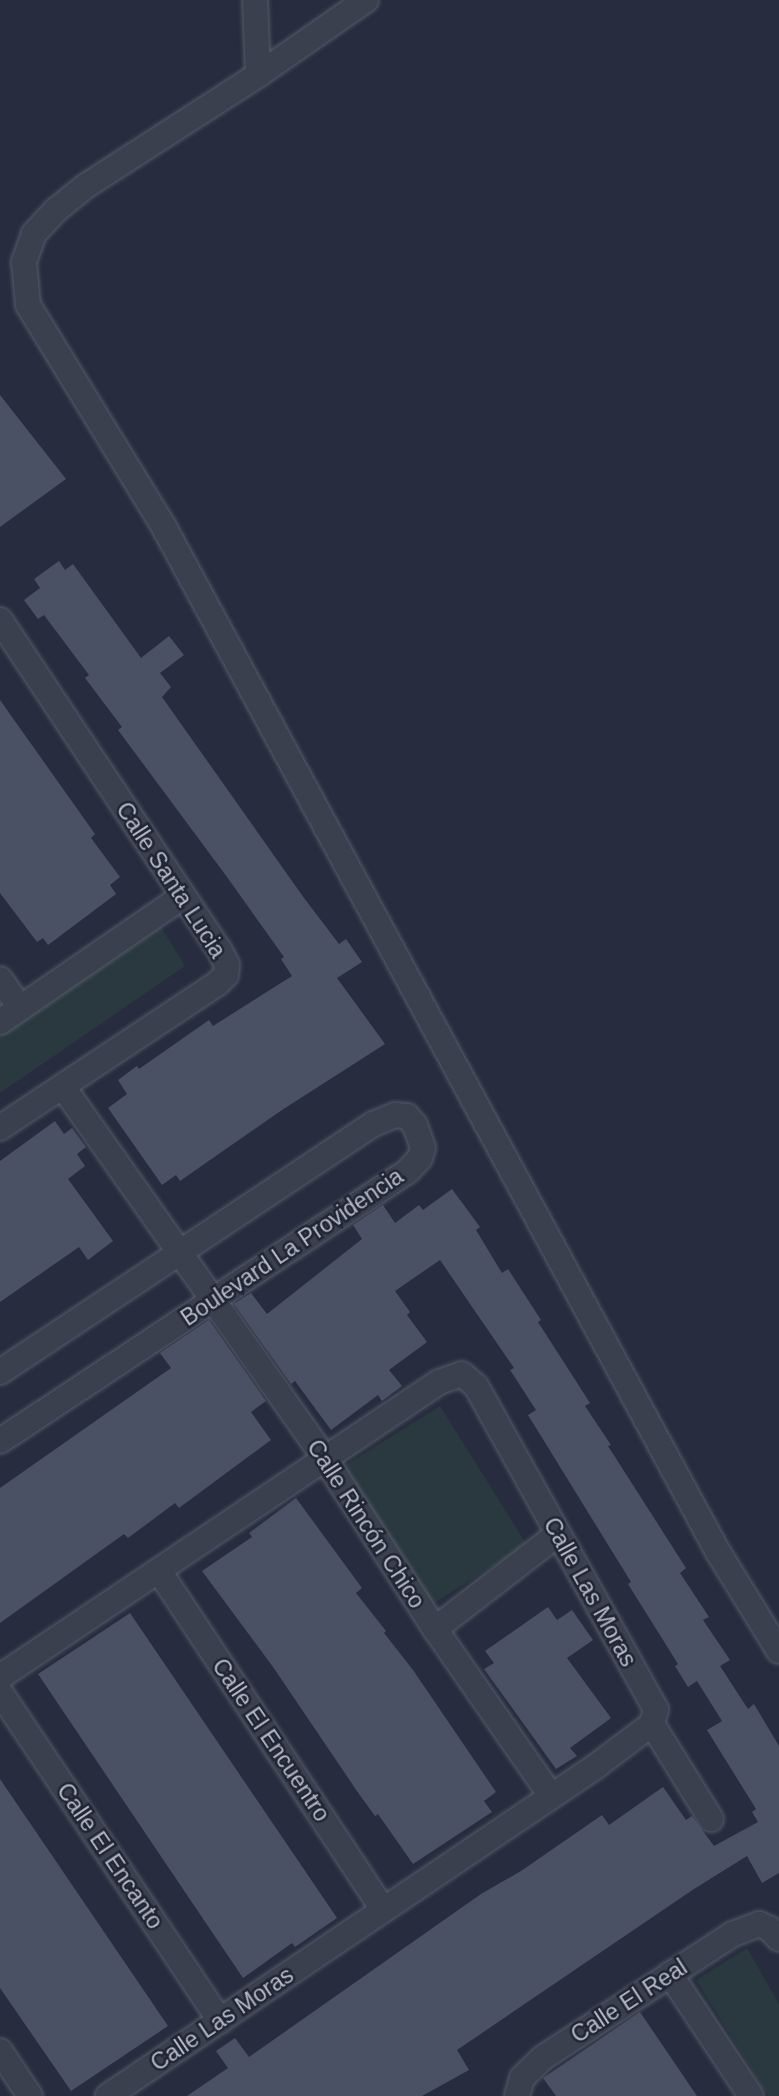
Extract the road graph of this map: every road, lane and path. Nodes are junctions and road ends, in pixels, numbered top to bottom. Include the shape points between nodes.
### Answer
1 (255, 0) edge
2 (366, 0) edge
3 (258, 75) junction
4 (0, 621) edge
5 (183, 896) junction
6 (0, 979) edge
7 (10, 1015) edge
8 (63, 1087) junction
9 (0, 1128) edge
10 (178, 1254) junction
11 (211, 1301) junction
12 (0, 1373) edge
13 (0, 1441) edge
14 (325, 1458) junction
15 (558, 1534) junction
16 (159, 1571) junction
17 (435, 1629) junction
18 (779, 1651) edge
19 (0, 1677) edge
20 (0, 1692) edge
21 (652, 1724) junction
22 (551, 1796) junction
23 (711, 1819) dead end
24 (383, 1909) junction
25 (779, 1939) edge
26 (670, 1974) junction
27 (220, 2021) junction
28 (0, 2051) edge
29 (30, 2096) edge
30 (108, 2096) edge
31 (517, 2096) edge
32 (751, 2096) edge

1 - 3 street
2 - 3 street
3 - 18 street via 87,185 55,211 34,234 24,262 29,305 165,528 718,1552
4 - 5 street, Calle Santa Lucia
5 - 7 street
5 - 8 street, Calle Santa Lucia via 220,951 226,975
6 - 7 street
8 - 9 street, Calle Santa Lucia
8 - 10 street
10 - 11 street, Calle Rincón Chico
10 - 11 street, Boulevard La Providencia via 385,1117 407,1116 415,1125 423,1148 408,1171
10 - 12 street, Boulevard La Providencia
11 - 13 street, Boulevard La Providencia
11 - 14 street, Calle Rincón Chico
14 - 15 street, Calle Las Moras via 447,1376 462,1374 476,1386
14 - 16 street, Calle Las Moras
14 - 17 street, Calle Rincón Chico
15 - 17 street
15 - 21 street, Calle Las Moras via 656,1709
16 - 19 street, Calle Las Moras
16 - 24 street, Calle El Encuentro
17 - 22 street, Calle Rincón Chico
20 - 27 street, Calle El Encanto
21 - 22 street, Calle Las Moras
21 - 23 street
22 - 24 street, Calle Las Moras
24 - 27 street, Calle Las Moras
25 - 26 street, Calle El Real via 759,1924 733,1934
26 - 31 street, Calle El Real via 544,2057 522,2078
26 - 32 street
27 - 30 street, Calle Las Moras
28 - 29 street

